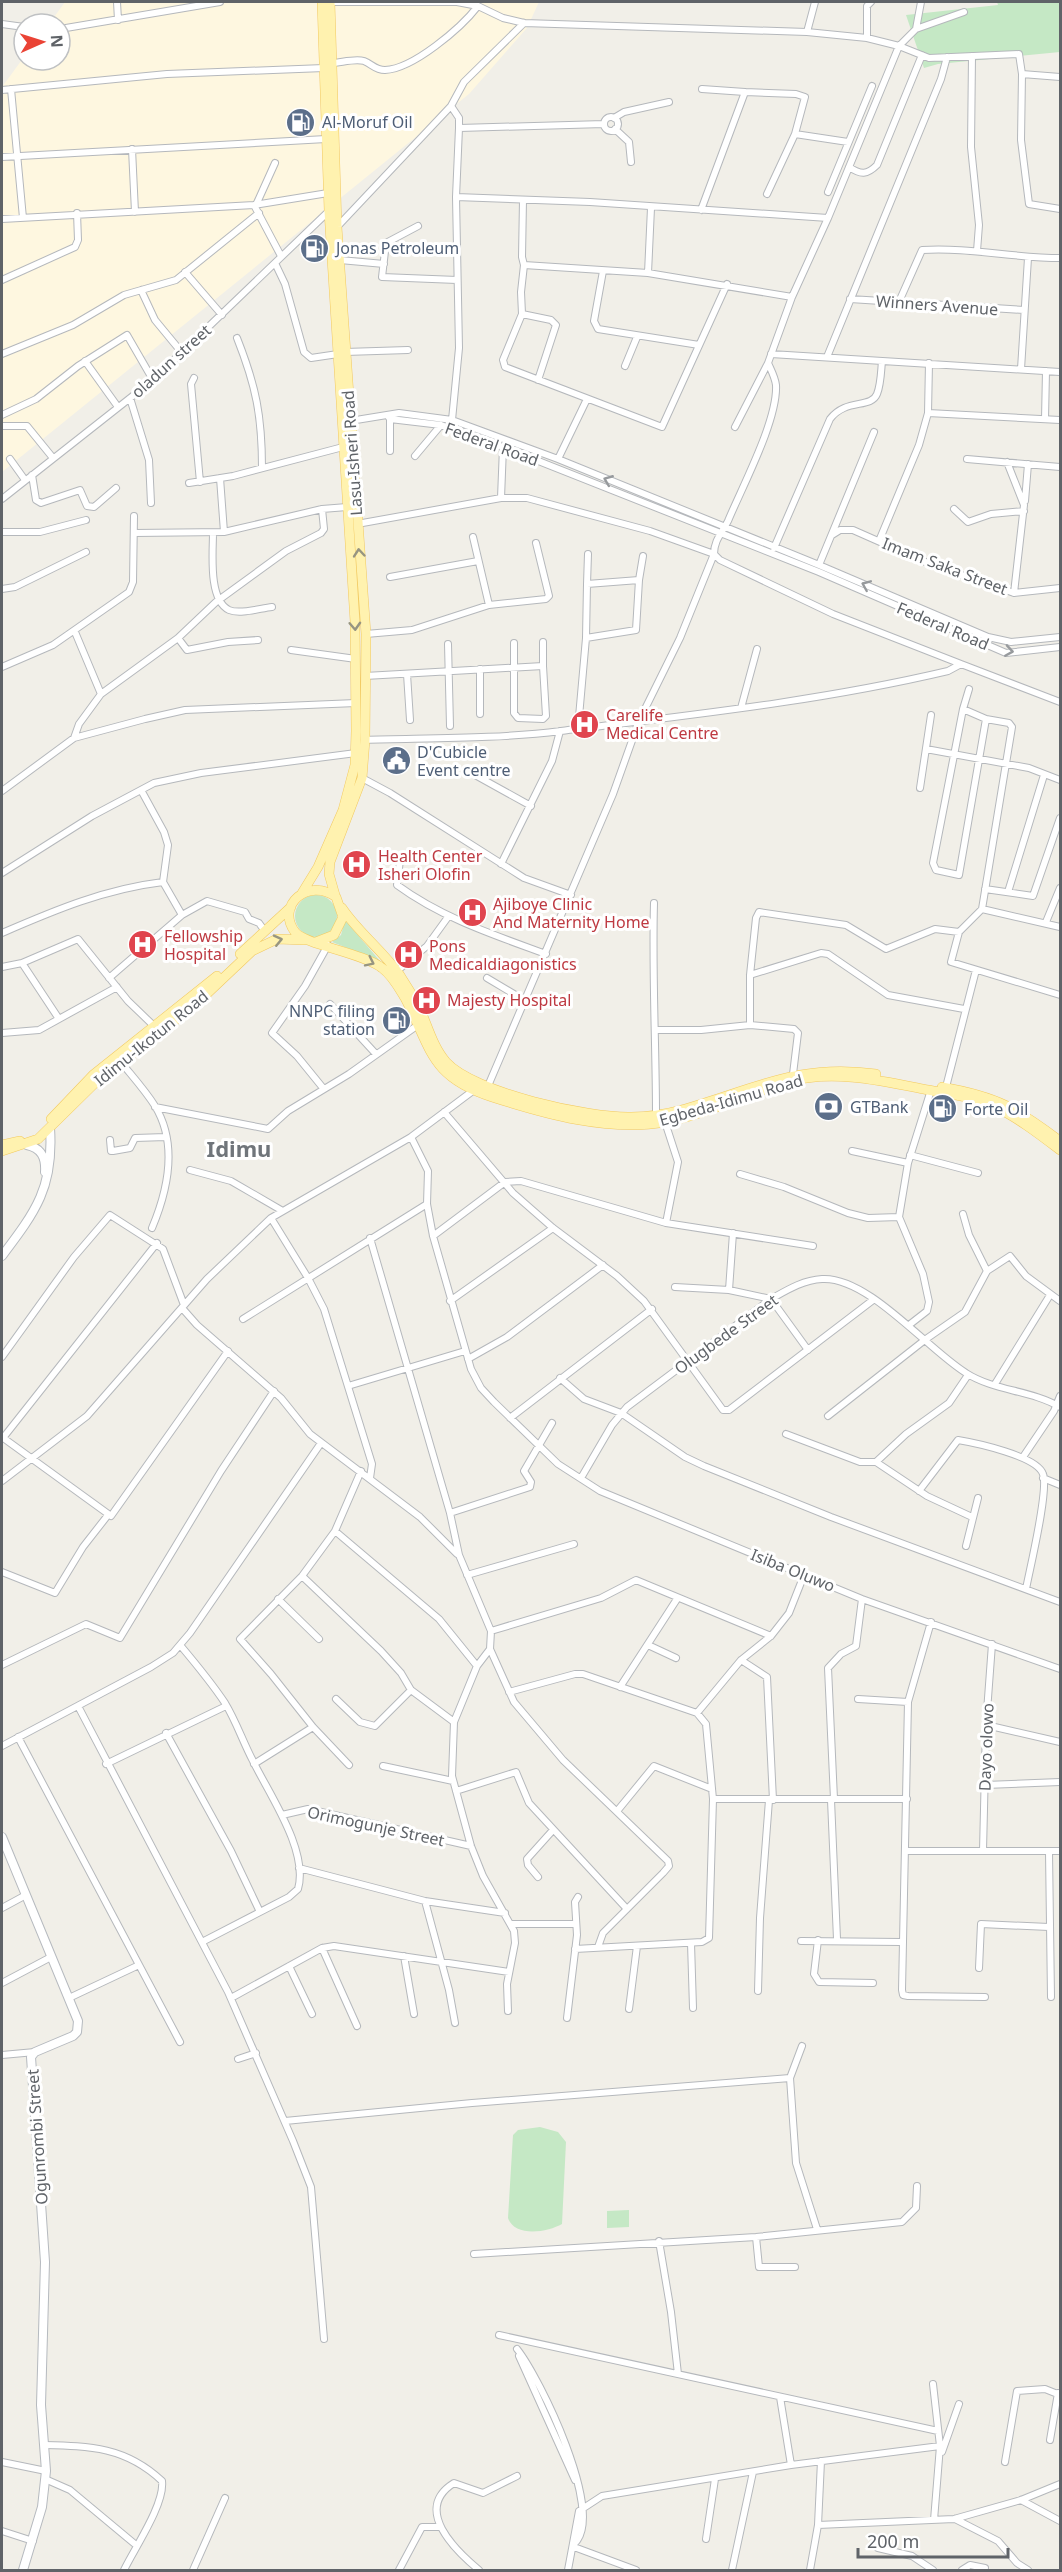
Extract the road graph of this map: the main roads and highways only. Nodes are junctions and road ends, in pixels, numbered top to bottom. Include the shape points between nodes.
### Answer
1 (328, 2) edge
2 (328, 66) junction
3 (342, 353) junction
4 (362, 582) junction
5 (351, 583) junction
6 (302, 893) junction
7 (336, 897) junction
8 (291, 907) junction
9 (341, 907) junction
10 (311, 941) junction
11 (514, 1099) junction
12 (724, 1099) junction
13 (1060, 1141) edge
14 (2, 1145) edge
15 (1060, 1150) edge
16 (2, 1151) edge

1 - 2 main road, Lasu-Isheri Road
2 - 3 main road, Lasu-Isheri Road
2 - 3 main road, Lasu-Isheri Road via 328,193
4 -> 3 main road, Lasu-Isheri Road
3 - 5 main road, Lasu-Isheri Road
4 - 5 main road
4 - 7 main road, Lasu-Isheri Road via 366,740 362,778 330,862 329,874
5 -> 6 main road, Lasu-Isheri Road via 356,753 343,810
6 - 7 main road via 320,889
6 - 8 main road
7 - 9 main road
8 - 10 main road via 294,930
8 - 14 main road, Idimu-Ikotun Road via 215,978 93,1076 39,1131
9 - 10 main road via 340,927 326,941
9 - 11 main road, Egbeda-Idimu Road via 397,971 446,1062 458,1072
10 -> 11 main road, Egbeda-Idimu Road via 382,968 403,995 438,1066 474,1090
16 -> 10 main road, Idimu-Ikotun Road via 27,1144 50,1128 120,1061 196,1004 252,951 277,939
11 - 12 main road, Egbeda-Idimu Road via 630,1118 656,1116
11 - 12 main road, Egbeda-Idimu Road via 585,1120 610,1123 665,1122
12 - 13 main road, Egbeda-Idimu Road via 793,1074 854,1071 994,1098
12 - 15 main road, Egbeda-Idimu Road via 815,1078 888,1082 991,1105

